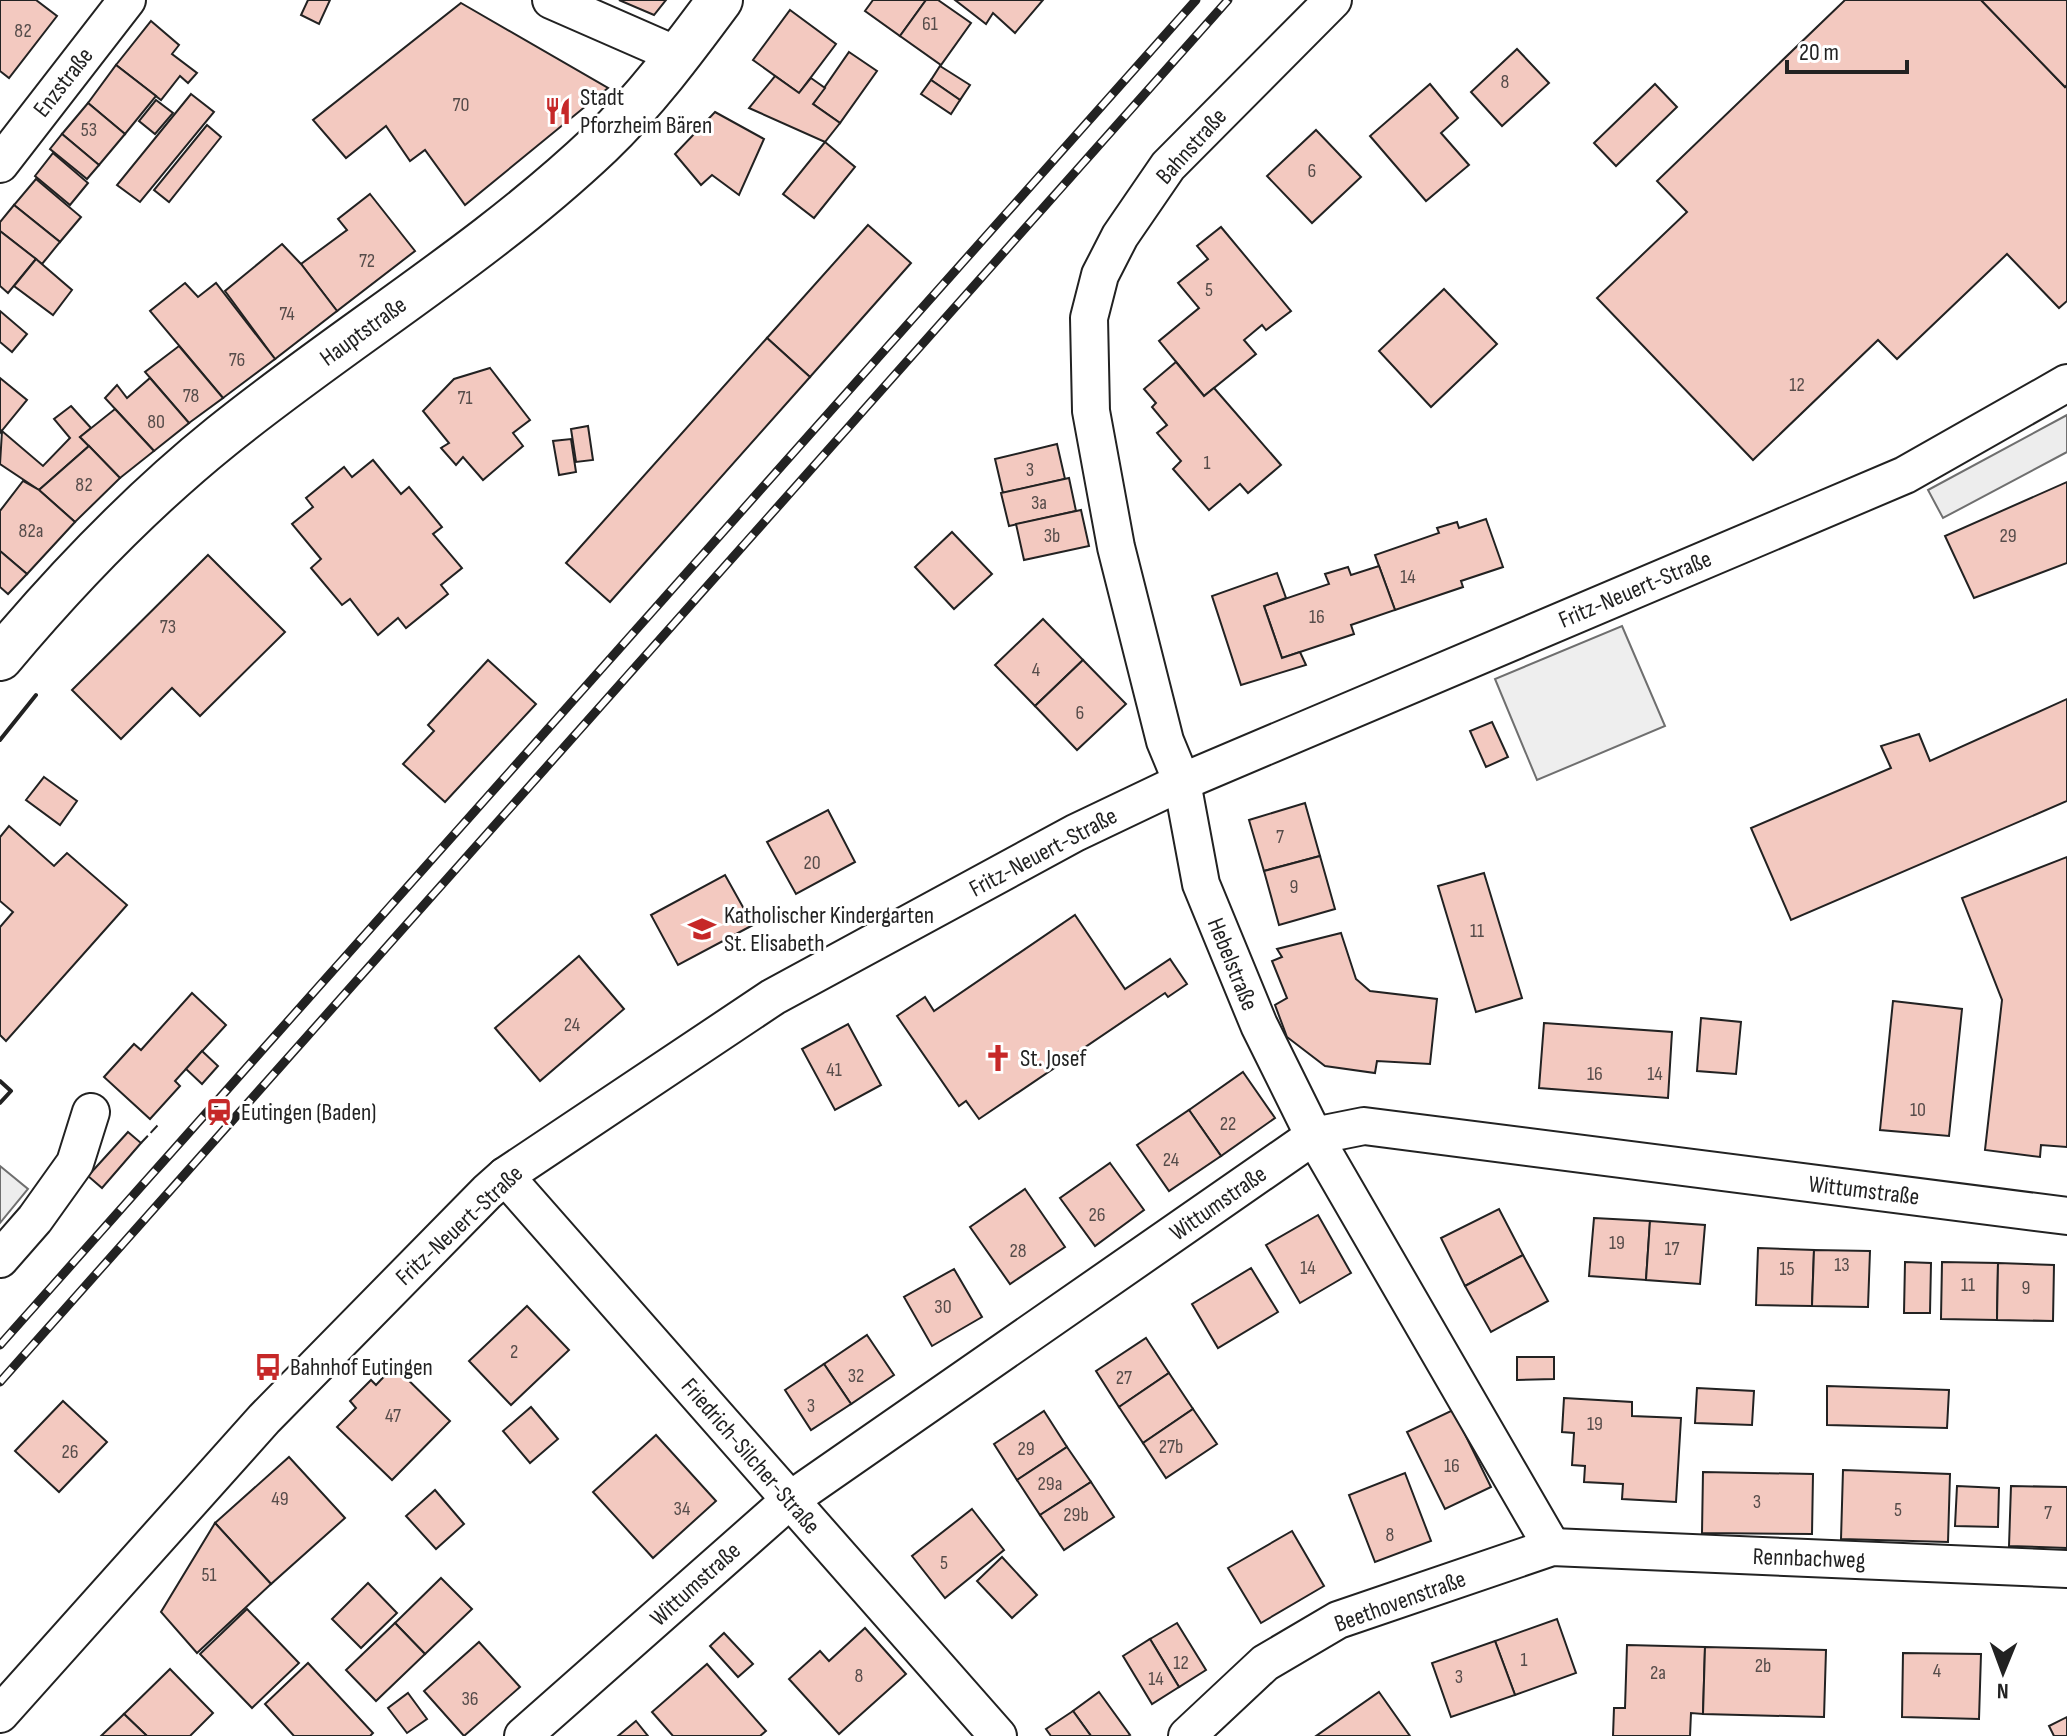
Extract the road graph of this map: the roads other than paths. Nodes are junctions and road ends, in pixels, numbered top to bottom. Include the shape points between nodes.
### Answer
1 (127, 0) edge
2 (551, 0) edge
3 (720, 0) edge
4 (1333, 0) edge
5 (679, 56) junction
6 (0, 164) edge
7 (1089, 318) joint
8 (2067, 383) edge
9 (0, 658) edge
10 (1182, 782) junction
11 (91, 1112) dead end
12 (1314, 1136) junction
13 (505, 1176) junction
14 (2067, 1216) edge
15 (0, 1259) edge
16 (790, 1500) junction
17 (1552, 1547) junction
18 (2067, 1569) edge
19 (0, 1714) edge
20 (523, 1736) edge
21 (998, 1736) edge
22 (1187, 1736) edge

1 - 6 street, Enzstraße
2 - 5 street
3 - 5 street, Hauptstraße
4 - 7 street, Bahnstraße via 1168,166 1120,236 1100,275
5 - 9 street, Hauptstraße via 549,190 223,435 154,494
7 - 10 street, Hebelstraße via 1091,411 1116,547 1165,741
8 - 10 street, Fritz-Neuert-Straße via 1905,475
10 - 12 street, Hebelstraße via 1201,884 1259,1025
10 - 13 street, Fritz-Neuert-Straße via 1075,833 773,997
11 - 15 street via 75,1163
12 - 14 street, Wittumstraße via 1364,1126
12 - 16 street, Wittumstraße
12 - 17 street, Hebelstraße
13 - 16 street, Friedrich-Silcher-Straße
13 - 19 street, Fritz-Neuert-Straße via 264,1419
16 - 20 street, Wittumstraße
16 - 21 street, Friedrich-Silcher-Straße
17 - 18 street, Rennbachweg
17 - 22 street, Beethovenstraße via 1338,1620 1265,1663

